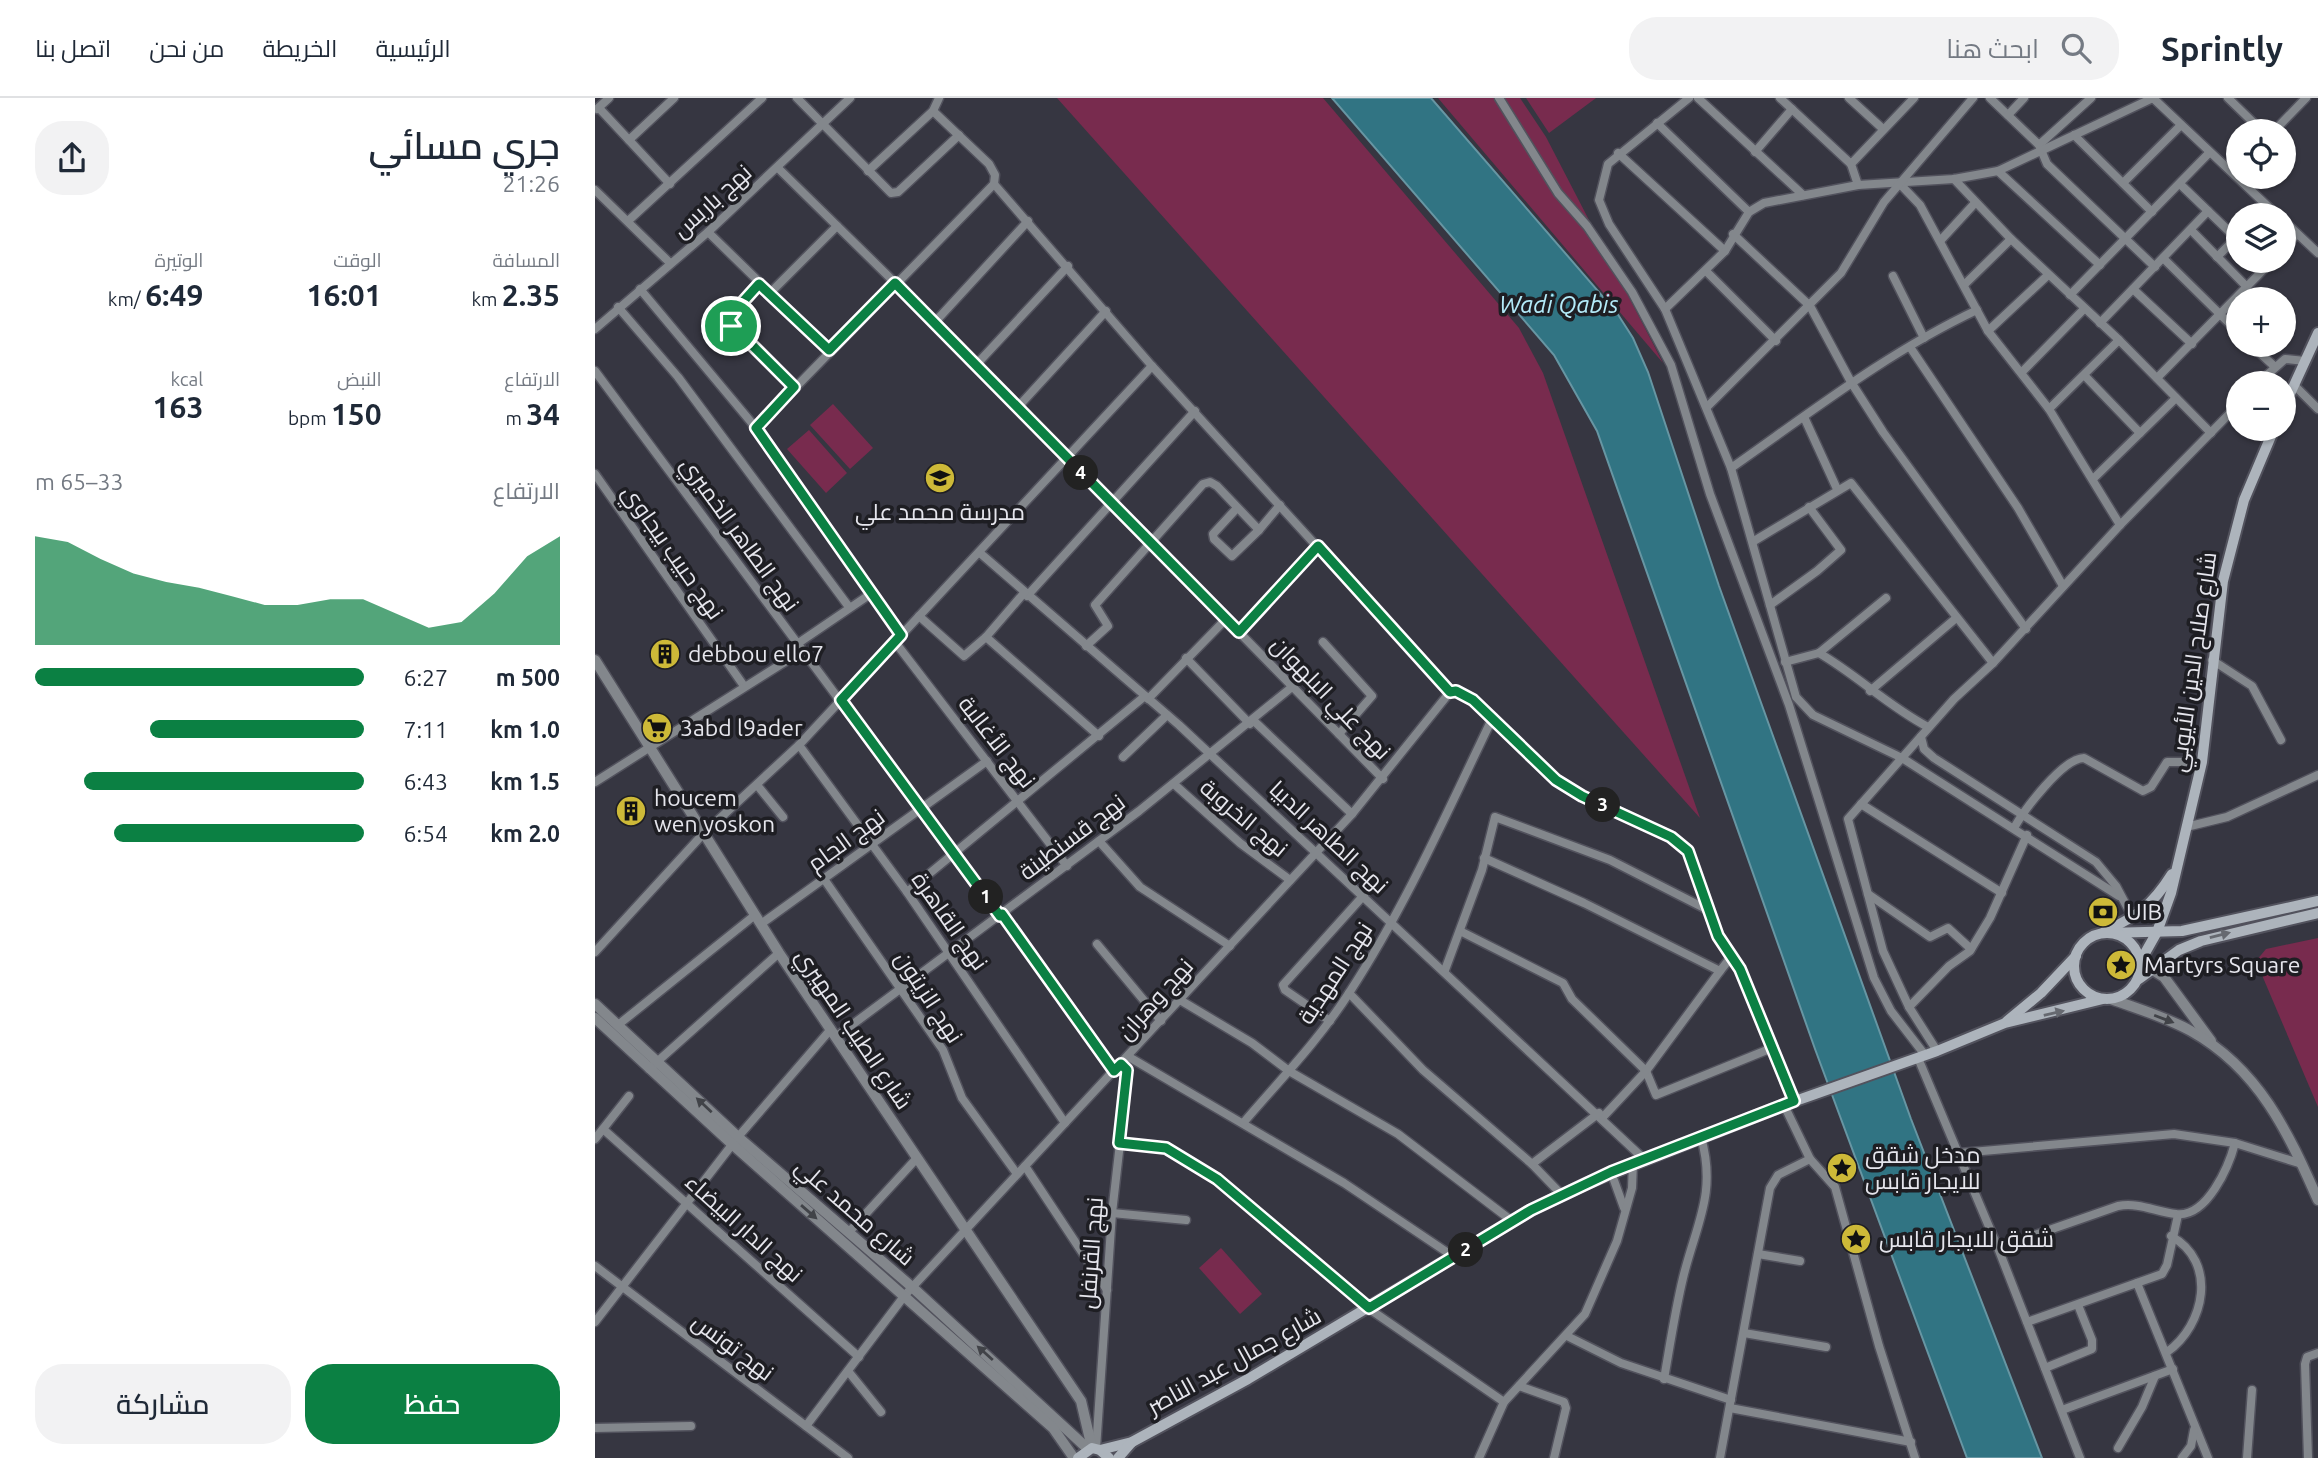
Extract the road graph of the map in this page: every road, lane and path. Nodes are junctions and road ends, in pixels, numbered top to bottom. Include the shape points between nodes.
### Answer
1 (609, 98) edge
2 (762, 98) edge
3 (797, 98) edge
4 (850, 98) edge
5 (939, 98) edge
6 (1499, 98) edge
7 (1689, 98) edge
8 (1698, 98) edge
9 (1780, 98) edge
10 (1849, 98) edge
11 (1914, 98) edge
12 (1973, 98) edge
13 (1990, 98) edge
14 (2024, 98) edge
15 (2091, 98) edge
16 (2153, 98) edge
17 (2228, 98) edge
18 (2303, 99) edge
19 (668, 100) edge
20 (597, 110) edge
21 (1792, 110) junction
22 (933, 111) junction
23 (2008, 115) junction
24 (2250, 119) edge
25 (2284, 119) edge
26 (1657, 123) junction
27 (823, 125) junction
28 (2181, 125) junction
29 (1883, 129) junction
30 (959, 135) junction
31 (2074, 135) junction
32 (629, 139) junction
33 (2040, 148) junction
34 (1755, 152) junction
35 (1618, 153) junction
36 (2209, 153) junction
37 (1851, 163) junction
38 (2226, 165) edge
39 (778, 168) junction
40 (868, 171) junction
41 (1998, 171) junction
42 (1954, 179) junction
43 (1899, 183) junction
44 (2123, 183) junction
45 (670, 184) junction
46 (994, 184) junction
47 (2180, 184) junction
48 (1859, 186) junction
49 (2252, 189) edge
50 (595, 190) edge
51 (1804, 195) junction
52 (1975, 203) junction
53 (2264, 203) edge
54 (2209, 211) junction
55 (1749, 212) junction
56 (2153, 212) junction
57 (628, 221) junction
58 (1028, 221) junction
59 (838, 226) junction
60 (2226, 227) edge
61 (2191, 230) junction
62 (708, 232) junction
63 (1733, 234) junction
64 (2297, 234) edge
65 (2011, 239) junction
66 (2125, 240) junction
67 (1940, 241) junction
68 (2226, 248) edge
69 (1725, 251) junction
70 (2318, 253) edge
71 (2217, 257) junction
72 (2163, 258) junction
73 (670, 263) junction
74 (2100, 265) junction
75 (1067, 266) junction
76 (2155, 267) junction
77 (1706, 271) junction
78 (2260, 273) edge
79 (2048, 275) junction
80 (1893, 276) dead end
81 (895, 283) junction
82 (759, 284) junction
83 (1965, 284) junction
84 (2247, 287) joint
85 (640, 289) junction
86 (2133, 289) junction
87 (771, 293) junction
88 (2070, 295) junction
89 (1810, 306) junction
90 (618, 307) junction
91 (1665, 309) junction
92 (2084, 309) junction
93 (2226, 309) edge
94 (1977, 310) junction
95 (1107, 311) junction
96 (2220, 315) junction
97 (2226, 321) edge
98 (935, 322) junction
99 (2100, 323) junction
100 (595, 329) edge
101 (1988, 331) junction
102 (2318, 333) edge
103 (1924, 338) junction
104 (2119, 340) junction
105 (1776, 341) junction
106 (2192, 344) junction
107 (1910, 347) junction
108 (829, 350) junction
109 (2264, 357) edge
110 (2305, 361) junction
111 (975, 366) junction
112 (1152, 366) junction
113 (2274, 366) junction
114 (595, 371) edge
115 (2269, 371) edge
116 (2022, 372) junction
117 (2085, 376) junction
118 (2157, 378) junction
119 (2296, 381) edge
120 (1851, 382) junction
121 (794, 387) junction
122 (2296, 387) edge
123 (2176, 398) junction
124 (1707, 407) junction
125 (1017, 408) junction
126 (2318, 409) edge
127 (2049, 410) junction
128 (1195, 411) junction
129 (1804, 417) junction
130 (2226, 417) edge
131 (756, 428) junction
132 (2140, 433) junction
133 (2211, 433) junction
134 (2269, 441) edge
135 (1067, 459) junction
136 (1731, 468) junction
137 (595, 474) edge
138 (2093, 480) junction
139 (1837, 489) junction
140 (1110, 503) junction
141 (1280, 505) junction
142 (1809, 507) junction
143 (1237, 508) junction
144 (2120, 525) junction
145 (1259, 530) junction
146 (1754, 541) junction
147 (1151, 543) junction
148 (1318, 546) junction
149 (980, 553) junction
150 (2063, 586) junction
151 (871, 593) junction
152 (1025, 594) junction
153 (1886, 598) dead end
154 (1770, 605) junction
155 (849, 607) junction
156 (919, 616) junction
157 (1226, 619) junction
158 (1955, 619) junction
159 (2026, 629) junction
160 (1239, 632) junction
161 (901, 635) junction
162 (986, 638) junction
163 (895, 642) junction
164 (1323, 642) dead end
165 (1086, 646) junction
166 (799, 648) junction
167 (1819, 653) junction
168 (1186, 658) junction
169 (595, 660) edge
170 (2212, 660) junction
171 (1785, 662) junction
172 (1993, 663) junction
173 (744, 686) junction
174 (1292, 687) junction
175 (1870, 691) junction
176 (1450, 692) junction
177 (1147, 697) junction
178 (841, 700) junction
179 (1167, 715) junction
180 (1493, 717) junction
181 (1252, 722) junction
182 (1928, 727) junction
183 (1339, 734) junction
184 (1099, 736) junction
185 (1921, 737) junction
186 (2281, 740) dead end
187 (651, 745) junction
188 (800, 745) junction
189 (1211, 755) junction
190 (1123, 757) dead end
191 (1902, 758) junction
192 (987, 761) junction
193 (2202, 762) junction
194 (2318, 775) edge
195 (1383, 779) junction
196 (595, 782) edge
197 (1174, 783) junction
198 (758, 786) junction
199 (1019, 801) junction
200 (1861, 804) junction
201 (921, 809) junction
202 (1352, 814) junction
203 (2022, 814) junction
204 (783, 817) dead end
205 (2186, 827) junction
206 (2014, 828) junction
207 (703, 834) junction
208 (2027, 835) junction
209 (1099, 841) junction
210 (873, 844) junction
211 (1317, 852) junction
212 (954, 854) junction
213 (1485, 858) junction
214 (1066, 866) junction
215 (2177, 866) junction
216 (824, 879) junction
217 (1290, 880) junction
218 (907, 891) junction
219 (2002, 892) junction
220 (1868, 894) junction
221 (1364, 895) junction
222 (2119, 896) junction
223 (2318, 901) edge
224 (1710, 911) junction
225 (2318, 913) edge
226 (1001, 915) junction
227 (2133, 918) junction
228 (758, 920) junction
229 (1392, 921) junction
230 (1460, 931) junction
231 (2157, 932) junction
232 (2102, 934) junction
233 (1097, 944) dead end
234 (1230, 946) junction
235 (1971, 949) junction
236 (595, 952) edge
237 (779, 953) junction
238 (949, 953) junction
239 (1731, 957) junction
240 (2076, 957) junction
241 (2140, 961) junction
242 (2154, 968) junction
243 (1445, 970) junction
244 (1720, 971) junction
245 (2139, 979) junction
246 (902, 988) junction
247 (1349, 993) junction
248 (2107, 999) junction
249 (1180, 1000) junction
250 (595, 1004) edge
251 (1909, 1007) junction
252 (595, 1018) edge
253 (1161, 1021) junction
254 (1329, 1021) junction
255 (2005, 1023) junction
256 (618, 1025) junction
257 (834, 1033) junction
258 (2214, 1044) junction
259 (1772, 1048) junction
260 (1937, 1051) junction
261 (1922, 1056) junction
262 (1129, 1057) junction
263 (657, 1061) junction
264 (1121, 1064) junction
265 (649, 1069) junction
266 (1646, 1070) junction
267 (1114, 1071) junction
268 (1289, 1071) junction
269 (629, 1096) dead end
270 (1789, 1103) junction
271 (1601, 1115) junction
272 (1244, 1122) junction
273 (1065, 1123) junction
274 (603, 1129) junction
275 (1701, 1137) junction
276 (595, 1139) edge
277 (735, 1141) junction
278 (1119, 1143) junction
279 (2235, 1143) junction
280 (1959, 1153) junction
281 (917, 1158) junction
282 (1810, 1159) junction
283 (1639, 1161) junction
284 (1532, 1164) junction
285 (2302, 1164) junction
286 (1025, 1166) junction
287 (1611, 1172) junction
288 (1017, 1174) junction
289 (1562, 1195) junction
290 (2318, 1200) edge
291 (687, 1202) junction
292 (1112, 1213) junction
293 (1625, 1215) junction
294 (2178, 1215) junction
295 (1186, 1220) dead end
296 (1512, 1221) junction
297 (964, 1229) junction
298 (849, 1232) junction
299 (2171, 1236) junction
300 (1999, 1248) junction
301 (1758, 1254) junction
302 (1454, 1257) junction
303 (1800, 1261) dead end
304 (595, 1266) edge
305 (2137, 1283) junction
306 (621, 1286) junction
307 (1107, 1290) junction
308 (908, 1291) junction
309 (2078, 1305) junction
310 (1369, 1308) junction
311 (595, 1322) edge
312 (2027, 1322) junction
313 (1744, 1333) junction
314 (1567, 1335) junction
315 (1826, 1347) dead end
316 (2167, 1352) junction
317 (2318, 1353) edge
318 (859, 1357) junction
319 (2045, 1368) junction
320 (2173, 1369) junction
321 (848, 1371) junction
322 (2155, 1376) junction
323 (1664, 1379) junction
324 (1519, 1386) junction
325 (2252, 1390) dead end
326 (1504, 1402) junction
327 (1731, 1404) junction
328 (2062, 1410) junction
329 (881, 1412) dead end
330 (691, 1426) dead end
331 (806, 1426) junction
332 (2194, 1428) junction
333 (595, 1429) edge
334 (1132, 1442) junction
335 (1910, 1442) junction
336 (2118, 1448) dead end
337 (1097, 1451) edge
338 (848, 1458) edge
339 (1076, 1458) edge
340 (1118, 1458) edge
341 (1479, 1458) edge
342 (1554, 1458) edge
343 (1720, 1458) edge
344 (1915, 1458) edge
345 (2080, 1458) edge
346 (2182, 1458) edge
347 (2208, 1458) edge
348 (2247, 1458) edge
349 (2308, 1458) edge

1 - 20 street
2 - 45 street
3 - 27 street
4 - 27 street, نهج باريس
5 - 22 street
6 - 261 street via 1558,193 1632,292 1671,365 1710,494 1789,705 1874,978
7 - 26 street
8 - 34 street
9 - 21 street
10 - 29 street
11 - 29 street
12 - 43 street
13 - 23 street
14 - 23 street
15 - 33 street
16 - 28 street
16 - 31 street
17 - 24 street
18 - 25 street
19 - 32 street
20 - 32 street
21 - 34 street
21 - 37 street
22 - 30 street
22 - 40 street
23 - 33 street
26 - 35 street
26 - 55 street
27 - 39 street, نهج باريس
27 - 40 street
28 - 36 street
28 - 44 street
29 - 37 street
30 - 40 street via 896,193 889,192
30 - 46 street via 993,169
31 - 33 street
31 - 44 street
32 - 45 street
33 - 41 street
33 - 66 street via 2047,164
34 - 51 street
35 - 69 street
35 - 91 street via 1608,164 1599,200 1609,224
36 - 38 street
36 - 47 street
37 - 48 street
39 - 59 street, نهج علي البلهوان
39 - 62 street, نهج باريس
41 - 42 street
41 - 74 street
42 - 43 street
42 - 52 street
43 - 48 street
43 - 67 street via 1920,205
43 - 89 street via 1846,267
44 - 56 street
45 - 57 street
46 - 58 street
46 - 81 street
47 - 54 street
47 - 56 street
48 - 51 street
49 - 53 street
50 - 57 street
51 - 55 street via 1764,202
52 - 65 street
52 - 67 street
54 - 60 street
54 - 61 street
55 - 63 street
56 - 66 street
57 - 73 street
58 - 75 street
58 - 98 street
59 - 81 street, نهج علي البلهوان
59 - 87 street
61 - 71 street
61 - 72 street
62 - 73 street, نهج باريس
62 - 82 street
63 - 69 street
63 - 89 street
64 - 70 street
65 - 79 street
65 - 83 street
66 - 74 street
66 - 76 street
67 - 83 street
68 - 71 street
69 - 77 street
71 - 84 street
72 - 76 street
72 - 96 street
73 - 85 street, نهج باريس
74 - 88 street
75 - 95 street
75 - 111 street
76 - 86 street
77 - 91 street
77 - 105 street
78 - 84 street
79 - 88 street
79 - 101 street
80 - 103 street
81 - 98 street, نهج علي البلهوان
81 - 108 street
82 - 87 street
82 - 121 street via 729,322
83 - 94 street
85 - 90 street, نهج باريس
85 - 131 street
86 - 99 street
86 - 106 street
87 - 108 street
88 - 92 street
89 - 105 street
89 - 120 street
90 - 100 street, نهج باريس
90 - 155 street via 678,377
91 - 124 street
92 - 99 street
92 - 116 street
93 - 96 street
94 - 101 street
94 - 103 street
95 - 112 street
95 - 125 street
96 - 97 street
96 - 106 street
98 - 111 street, نهج علي البلهوان
99 - 104 street
101 - 116 street
102 - 110 main road
103 - 107 street
104 - 117 street
104 - 118 street
105 - 124 street
106 - 118 street
107 - 120 street
107 - 150 street via 2018,508
108 - 121 street
109 - 113 street
110 - 113 street via 2285,359
110 - 119 main road
111 - 125 street, نهج علي البلهوان
112 - 128 street
112 - 135 street
113 - 115 street
114 - 166 street, نهج الطاهر الخميري
116 - 127 street
117 - 127 street
117 - 132 street
118 - 123 street
120 - 129 street
120 - 159 street
121 - 131 street
122 - 126 street
123 - 132 street
123 - 133 street
124 - 136 street
125 - 135 street, نهج علي البلهوان
127 - 138 street
128 - 140 street
128 - 141 street
129 - 136 street
129 - 139 street
130 - 133 street
131 - 151 street
132 - 138 street
133 - 144 street
134 - 170 main road, شارع صلاح الدين الأيوبي via 2236,527
135 - 140 street, نهج علي البلهوان
135 - 149 street
136 - 146 street
137 - 173 street, نهج حبيب بيجاوي
138 - 144 street
139 - 142 street
139 - 158 street via 1851,483
140 - 147 street, نهج علي البلهوان
140 - 152 street
141 - 145 street
141 - 148 street
142 - 146 street
142 - 154 street via 1841,550
143 - 145 street
143 - 145 street via 1213,534 1231,556
143 - 147 street via 1217,486 1206,483
144 - 150 street
146 - 154 street
147 - 157 street, نهج علي البلهوان
147 - 165 street via 1095,605 1108,626
148 - 160 street
148 - 176 street
149 - 152 street, نهج الطاهر الدبيا
149 - 156 street
150 - 159 street
151 - 155 street
151 - 161 street
152 - 162 street
152 - 165 street, نهج الطاهر الدبيا
153 - 167 street
154 - 171 street
155 - 166 street
156 - 161 street
156 - 162 street via 962,656
157 - 160 street, نهج علي البلهوان
157 - 168 street
158 - 172 street
158 - 175 street
159 - 172 street
160 - 174 street, نهج علي البلهوان
161 - 163 street
162 - 184 street
163 - 178 street
163 - 192 street, نهج الأغالبة
164 - 183 street via 1372,696
165 - 177 street, نهج الطاهر الدبيا
166 - 173 street
166 - 178 street, نهج الطاهر الخميري
167 - 171 street
167 - 175 street
168 - 177 street
168 - 181 street
169 - 187 street, شارع الطيب المهيري
170 - 186 street via 2252,686
170 - 193 main road, شارع صلاح الدين الأيوبي
171 - 191 street via 1805,710
172 - 182 street
173 - 187 street
174 - 181 street, نهج قسنطينة
174 - 183 street, نهج علي البلهوان
175 - 182 street
176 - 180 street via 1466,694
176 - 195 street, نهج وهران
177 - 179 street, نهج الطاهر الدبيا
177 - 184 street
178 - 188 street
178 - 201 street, نهج الطاهر الخميري
179 - 189 street, نهج الطاهر الدبيا
179 - 190 street
180 - 224 street via 1556,780 1683,846
180 - 229 street, نهج المهدية
181 - 189 street, نهج قسنطينة
181 - 202 street
182 - 185 street
183 - 195 street, نهج علي البلهوان
184 - 199 street
185 - 191 street
185 - 203 street via 1924,749 1934,758
187 - 196 street
187 - 207 street, شارع الطيب المهيري
188 - 198 street
188 - 210 street, نهج القاهرة
189 - 197 street, نهج قسنطينة
189 - 211 street, نهج الطاهر الدبيا
191 - 200 street
191 - 206 street
192 - 199 street, نهج الأغالبة
192 - 201 street, نهج الجام
193 - 203 street via 2167,762 2151,787 2143,791 2077,758
193 - 205 main road, شارع صلاح الدين الأيوبي
194 - 205 street via 2227,817
195 - 202 street, نهج وهران
197 - 209 street, نهج قسنطينة
197 - 217 street, نهج الخروبة via 1240,843
198 - 204 street
198 - 207 street
199 - 212 street
199 - 214 street, نهج الأغالبة
200 - 219 street
200 - 220 street via 1848,822
201 - 210 street, نهج الجام
201 - 212 street, نهج الطاهر الخميري
202 - 211 street, نهج وهران
203 - 206 street
203 - 222 street via 2096,862
205 - 215 main road, شارع صلاح الدين الأيوبي
206 - 208 street
207 - 228 street, شارع الطيب المهيري
207 - 236 street
208 - 219 street
208 - 222 street
209 - 214 street, نهج قسنطينة
209 - 234 street via 1140,887
210 - 216 street, نهج الجام
210 - 218 street, نهج القاهرة
211 - 217 street, نهج وهران
211 - 221 street, نهج الطاهر الدبيا
212 - 218 street
212 - 226 street, نهج الطاهر الخميري
213 - 224 street via 1497,817 1610,860
213 - 230 street
213 - 244 street
214 - 226 street, نهج قسنطينة
215 - 227 main road, شارع صلاح الدين الأيوبي via 2153,902
215 - 231 main road, شارع صلاح الدين الأيوبي
216 - 228 street, نهج الجام
216 - 246 street, نهج الزيتون
217 - 234 street, نهج وهران
218 - 238 street, نهج القاهرة
219 - 235 street
220 - 235 street via 1930,937 1948,929
220 - 251 street via 1886,958
221 - 229 street, نهج الطاهر الدبيا
221 - 254 street via 1283,985
222 - 227 street
223 - 231 main road via 2230,922
224 - 239 street
242 -> 225 main road via 2201,940
226 - 238 street, نهج قسنطينة
226 - 267 street, نهج الطاهر الخميري
227 - 232 main road, شارع صلاح الدين الأيوبي
228 - 237 street, شارع الطيب المهيري
228 - 256 street, نهج الجام
229 - 243 street, نهج الطاهر الدبيا
229 - 247 street, نهج المهدية
230 - 243 street
230 - 266 street via 1563,983 1572,999
231 - 232 main road
231 - 241 main road, شارع صلاح الدين الأيوبي
232 - 240 main road via 2084,943
232 - 241 main road via 2116,935 2132,945
233 - 253 street
234 - 249 street, نهج وهران
235 - 251 street
237 - 257 street, شارع الطيب المهيري
237 - 263 street
238 - 246 street, نهج قسنطينة
238 - 273 street, نهج القاهرة
239 - 244 street
239 - 259 street
240 - 248 main road via 2080,984 2094,996
240 - 255 main road
241 - 242 street
241 - 245 main road
242 - 245 main road
242 - 258 street
243 - 271 street, نهج الطاهر الدبيا
244 - 266 street
245 - 248 main road via 2130,990
246 - 257 street, نهج قسنطينة
246 - 288 street, نهج الزيتون via 943,1050 962,1098
247 - 254 street, نهج المهدية
247 - 284 street via 1423,1070
255 -> 248 main road
248 -> 258 street via 2173,1022
249 - 253 street, نهج وهران
249 - 268 street
250 - 256 street, شارع محمد علي
251 - 260 street
252 - 265 street, شارع محمد علي
253 - 262 street, نهج وهران
254 - 268 street, نهج المهدية
255 - 260 main road, شارع جمال عبد الناصر
256 - 263 street, شارع محمد علي
257 - 277 street, نهج قسنطينة
257 - 281 street, شارع الطيب المهيري
258 - 285 street via 2262,1090
259 - 266 street via 1656,1096
259 - 270 street
260 - 261 main road, شارع جمال عبد الناصر
261 - 270 main road, شارع جمال عبد الناصر
261 - 280 street
262 - 264 street, نهج وهران
262 - 272 street
263 - 265 street
277 -> 263 street, شارع محمد علي
264 - 267 street, نهج وهران
264 - 278 street, نهج القرنفل via 1128,1073
265 - 277 street, شارع محمد علي
266 - 271 street
267 - 273 street, نهج وهران
268 - 272 street, نهج المهدية
268 - 296 street via 1398,1134
269 - 274 street
270 - 275 main road, شارع جمال عبد الناصر
270 - 282 street
271 - 283 street, نهج الطاهر الدبيا
271 - 284 street
272 - 302 street
273 - 286 street, نهج وهران
274 - 276 street
274 - 291 street, نهج الدار البيضاء
275 - 283 main road, شارع جمال عبد الناصر
275 - 323 street via 1708,1194 1681,1288
277 - 291 street, نهج قسنطينة
277 - 298 street, شارع محمد علي
277 -> 308 street, شارع محمد علي
278 - 292 street, نهج القرنفل
278 - 310 street via 1166,1148 1217,1179
279 - 280 street via 2174,1133
279 - 285 street
279 - 294 street via 2221,1182 2197,1206
280 - 300 street
281 - 297 street, شارع الطيب المهيري
281 - 298 street
282 - 301 street via 1774,1181
282 - 335 street via 1835,1187
283 - 287 main road, شارع جمال عبد الناصر
283 - 293 street
284 - 289 street
285 - 290 street
286 - 288 street, نهج وهران
286 - 307 street
287 - 289 main road, شارع جمال عبد الناصر
287 - 293 street
288 - 297 street, نهج وهران
289 - 296 main road, شارع جمال عبد الناصر
291 - 306 street, نهج قسنطينة
291 - 318 street, نهج الدار البيضاء
292 - 295 street
292 - 307 street, نهج القرنفل
293 - 314 street via 1603,1278 1585,1314
294 - 299 street
294 - 300 street via 2136,1204 2118,1206
296 - 302 main road, شارع جمال عبد الناصر
297 - 308 street, نهج وهران
297 - 337 street, شارع الطيب المهيري via 1081,1401
298 - 308 street, شارع محمد علي
299 - 305 street via 2164,1271
299 - 316 street via 2191,1251 2203,1283 2184,1340
300 - 312 street
301 - 303 street
301 - 313 street
302 - 310 main road, شارع جمال عبد الناصر
304 - 306 street, نهج تونس
305 - 309 street
305 - 316 street
306 - 311 street, نهج قسنطينة
306 - 331 street, نهج تونس
307 - 337 street, نهج القرنفل
308 - 318 street, نهج وهران
337 -> 308 street, شارع محمد علي
308 - 339 street, شارع محمد علي via 1053,1428
309 - 312 street
309 - 319 street via 2092,1349
310 - 326 street
310 - 334 main road, شارع جمال عبد الناصر
312 - 319 street
313 - 315 street
313 - 327 street
314 - 323 street via 1593,1351
314 - 324 street
316 - 320 street
317 - 349 street via 2307,1357 2305,1364
318 - 321 street, نهج وهران
319 - 328 street
320 - 322 street
320 - 332 street
321 - 329 street
321 - 331 street, نهج وهران
322 - 328 street
322 - 336 street
323 - 327 street
324 - 326 street
324 - 342 street via 1565,1402
325 - 348 street
326 - 341 street
327 - 335 street
327 - 343 street
328 - 345 street
330 - 333 street
331 - 338 street, نهج تونس
332 - 346 street via 2191,1446
332 - 347 street
334 - 337 main road, شارع جمال عبد الناصر
334 - 340 main road, شارع جمال عبد الناصر
335 - 344 street
337 - 339 main road

